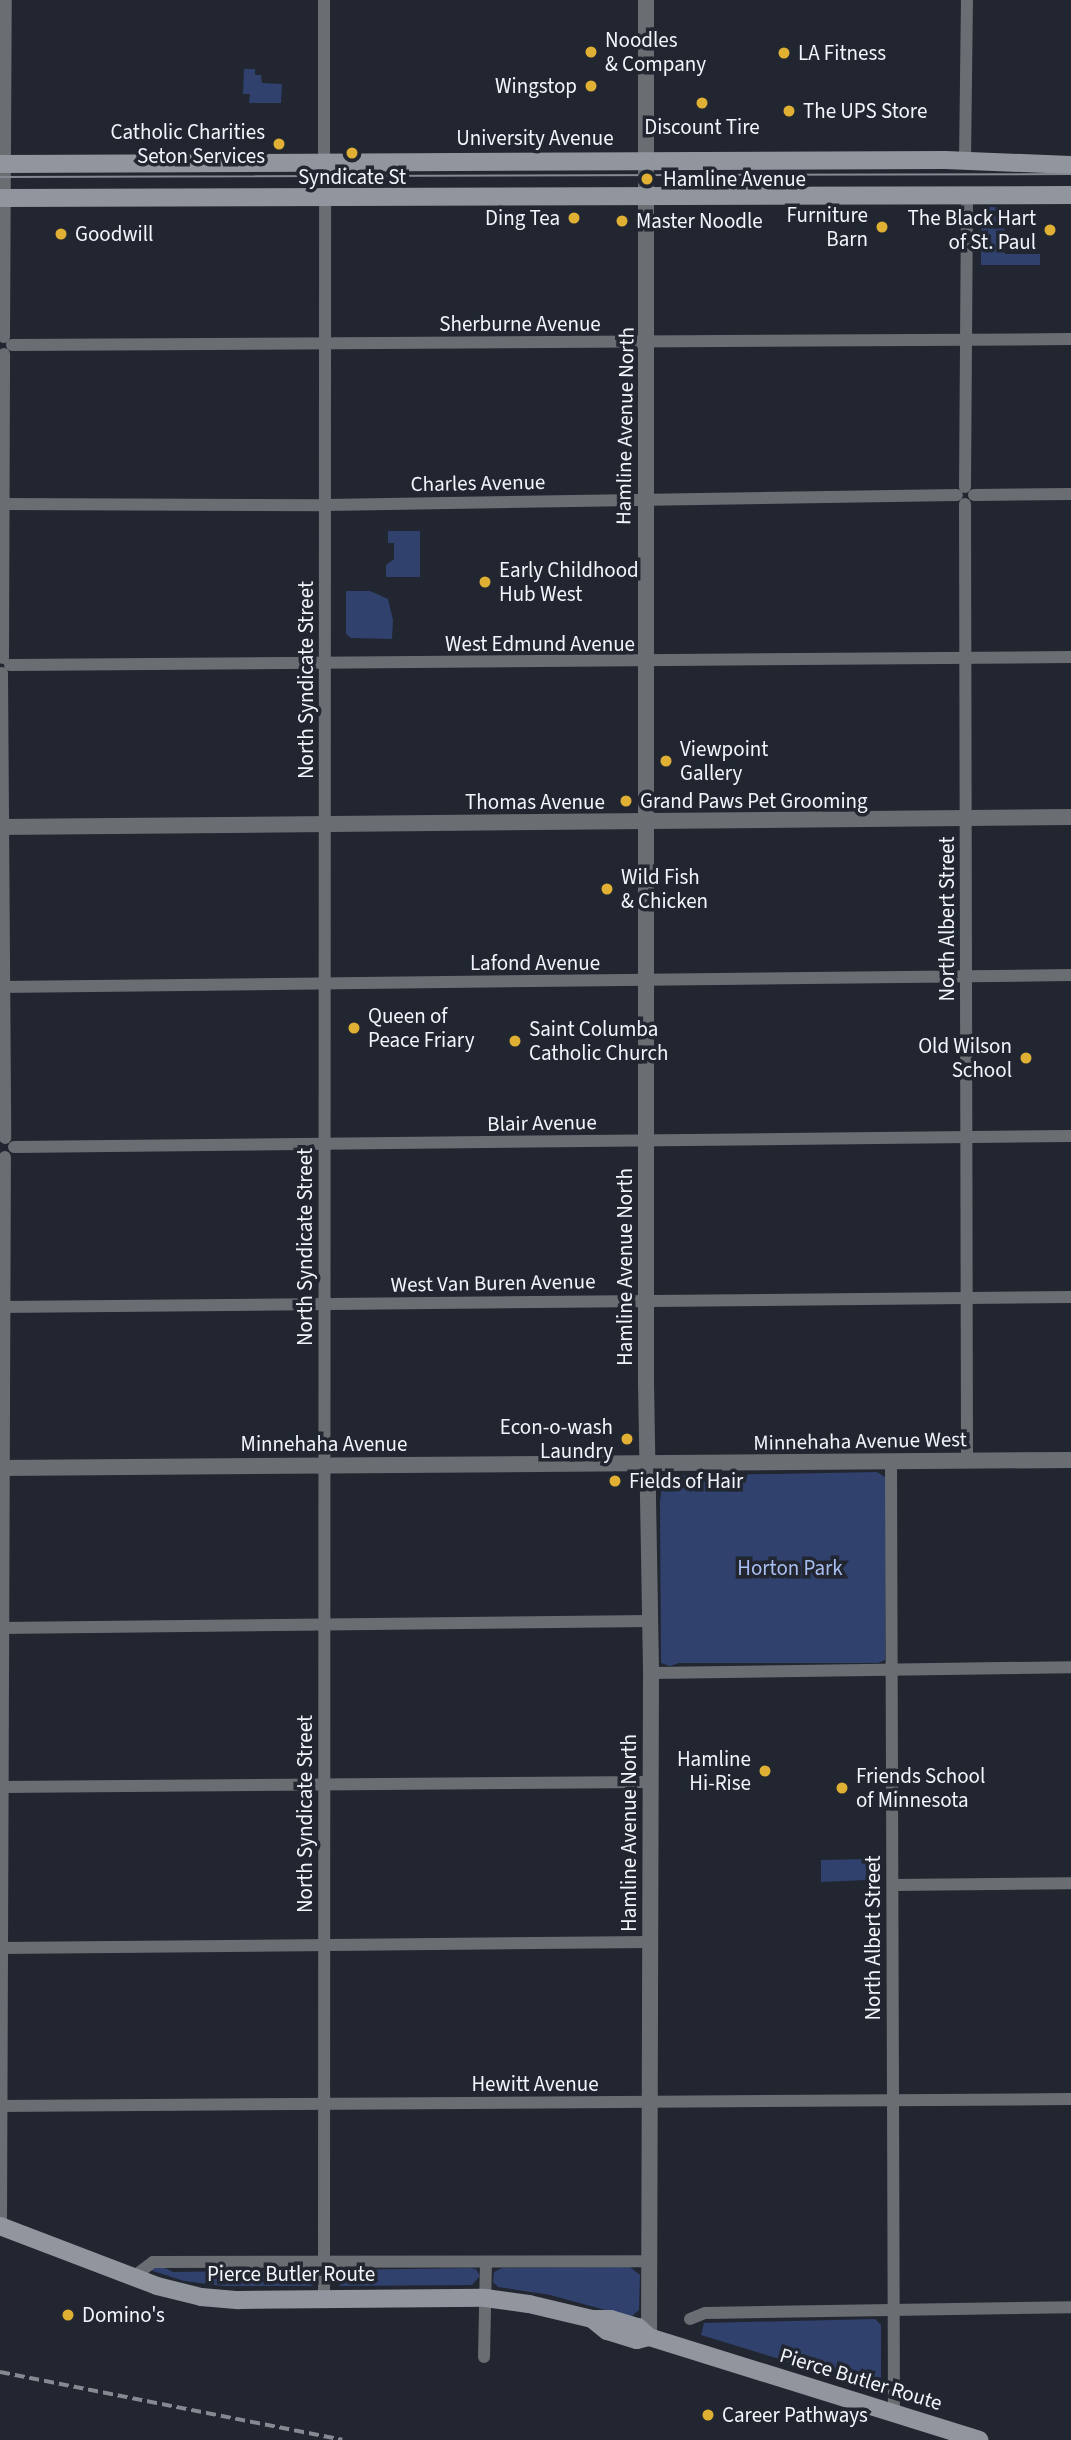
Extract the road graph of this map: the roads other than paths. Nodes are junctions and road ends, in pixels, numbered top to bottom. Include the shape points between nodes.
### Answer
1 (6, 0) edge
2 (324, 0) edge
3 (646, 0) edge
4 (967, 0) edge
5 (648, 160) junction
6 (965, 161) junction
7 (324, 162) junction
8 (2, 164) edge
9 (1071, 164) edge
10 (1071, 194) edge
11 (967, 195) junction
12 (647, 196) junction
13 (326, 197) junction
14 (2, 198) edge
15 (1071, 339) edge
16 (967, 340) junction
17 (647, 342) junction
18 (4, 345) edge
19 (326, 345) junction
20 (1071, 494) edge
21 (965, 495) junction
22 (645, 498) junction
23 (2, 504) edge
24 (326, 505) junction
25 (1071, 657) edge
26 (967, 659) junction
27 (646, 662) junction
28 (3, 665) edge
29 (326, 665) junction
30 (1071, 817) edge
31 (966, 818) junction
32 (646, 822) junction
33 (325, 824) junction
34 (2, 827) edge
35 (1071, 975) edge
36 (965, 976) junction
37 (645, 982) junction
38 (325, 984) junction
39 (2, 987) edge
40 (1071, 1136) edge
41 (966, 1137) junction
42 (646, 1141) junction
43 (325, 1144) junction
44 (5, 1148) edge
45 (1071, 1297) edge
46 (966, 1298) junction
47 (646, 1301) junction
48 (324, 1304) junction
49 (2, 1307) edge
50 (1071, 1460) edge
51 (967, 1461) junction
52 (891, 1462) junction
53 (648, 1463) junction
54 (325, 1465) junction
55 (2, 1468) edge
56 (651, 1621) junction
57 (325, 1624) junction
58 (1, 1628) edge
59 (1071, 1667) edge
60 (893, 1670) junction
61 (651, 1673) junction
62 (650, 1782) junction
63 (324, 1784) junction
64 (1, 1787) edge
65 (1071, 1883) edge
66 (893, 1885) junction
67 (650, 1942) junction
68 (325, 1944) junction
69 (1, 1948) edge
70 (1071, 2099) edge
71 (893, 2102) junction
72 (650, 2103) junction
73 (324, 2104) junction
74 (1, 2106) edge
75 (0, 2226) edge
76 (649, 2260) junction
77 (486, 2262) junction
78 (324, 2263) junction
79 (133, 2277) junction
80 (324, 2298) junction
81 (485, 2298) junction
82 (1071, 2307) edge
83 (894, 2309) junction
84 (690, 2319) dead end
85 (649, 2337) junction
86 (484, 2357) dead end
87 (894, 2413) junction
88 (979, 2440) edge

1 - 8 street
2 - 7 street
3 - 5 street
4 - 6 street
5 - 6 main road, University Avenue
5 - 7 main road, University Avenue
5 - 12 street, Hamline Avenue North
6 - 9 main road, University Avenue
7 - 8 main road, University Avenue
8 - 14 street
10 - 11 main road
11 - 12 main road
11 - 16 street, North Albert Street
12 - 13 main road
12 - 17 street, Hamline Avenue North
13 - 14 main road
13 - 19 street, North Syndicate Street
14 - 18 street
15 - 16 street, Sherburne Avenue
16 - 17 street, Sherburne Avenue
16 - 21 street, North Albert Street
17 - 19 street, Sherburne Avenue
17 - 22 street, Hamline Avenue North
18 - 19 street, Sherburne Avenue
18 - 23 street
19 - 24 street, North Syndicate Street
20 - 21 street, Charles Avenue
21 - 22 street, Charles Avenue
21 - 26 street, North Albert Street
22 - 24 street, Charles Avenue
22 - 27 street, Hamline Avenue North
23 - 24 street, Charles Avenue
23 - 28 street
24 - 29 street, North Syndicate Street
25 - 26 street, West Edmund Avenue
26 - 27 street, West Edmund Avenue
26 - 31 street, North Albert Street
27 - 29 street, West Edmund Avenue
27 - 32 street, Hamline Avenue North
28 - 29 street, West Edmund Avenue
28 - 34 street
29 - 33 street, North Syndicate Street
30 - 31 street, Thomas Avenue
31 - 32 street, Thomas Avenue
31 - 36 street, North Albert Street
32 - 33 street, Thomas Avenue
32 - 37 street, Hamline Avenue North
33 - 34 street, Thomas Avenue
33 - 38 street, North Syndicate Street
34 - 39 street
35 - 36 street, Lafond Avenue
36 - 37 street, Lafond Avenue
36 - 41 street, North Albert Street
37 - 38 street, Lafond Avenue
37 - 42 street, Hamline Avenue North
38 - 39 street, Lafond Avenue
38 - 43 street, North Syndicate Street
39 - 44 street
40 - 41 street, Blair Avenue
41 - 42 street, Blair Avenue
41 - 46 street, North Albert Street
42 - 43 street, Blair Avenue
42 - 47 street, Hamline Avenue North
43 - 44 street, Blair Avenue
43 - 48 street, North Syndicate Street
44 - 49 street
45 - 46 street, West Van Buren Avenue
46 - 47 street, West Van Buren Avenue
46 - 51 street, North Albert Street
47 - 48 street, West Van Buren Avenue
47 - 53 street, Hamline Avenue North
48 - 49 street, West Van Buren Avenue
48 - 54 street, North Syndicate Street
49 - 55 street
50 - 51 street, Minnehaha Avenue West
51 - 52 street, Minnehaha Avenue West
52 - 53 street, Minnehaha Avenue West
52 - 60 street, North Albert Street
53 - 54 street, Minnehaha Avenue
53 - 56 street, Hamline Avenue North
54 - 55 street, Minnehaha Avenue
54 - 57 street, North Syndicate Street
55 - 58 street
56 - 57 street
56 - 61 street, Hamline Avenue North
57 - 58 street
57 - 63 street, North Syndicate Street
58 - 64 street
59 - 60 street
60 - 61 street
60 - 66 street, North Albert Street
61 - 62 street, Hamline Avenue North
62 - 63 street
62 - 67 street, Hamline Avenue North
63 - 64 street
63 - 68 street, North Syndicate Street
64 - 69 street
65 - 66 street
66 - 71 street, North Albert Street
67 - 68 street
67 - 72 street, Hamline Avenue North
68 - 69 street
68 - 73 street, North Syndicate Street
69 - 74 street
70 - 71 street, Hewitt Avenue
71 - 72 street, Hewitt Avenue
71 - 83 street, North Albert Street
72 - 73 street, Hewitt Avenue
72 - 76 street, Hamline Avenue North
73 - 74 street, Hewitt Avenue
73 - 78 street, North Syndicate Street
74 - 75 street
75 - 79 main road, Pierce Butler Route
76 - 77 street
76 - 85 street, Hamline Avenue North
77 - 78 street
77 - 81 street
78 - 79 street via 148,2264
78 - 80 street, North Syndicate Street
79 - 80 main road, Pierce Butler Route via 216,2299
80 - 81 main road, Pierce Butler Route
81 - 85 main road, Pierce Butler Route via 611,2319 634,2326
81 - 86 street
82 - 83 street
83 - 84 street via 705,2313
83 - 87 street, North Albert Street
85 - 87 main road, Pierce Butler Route
87 - 88 main road, Pierce Butler Route

